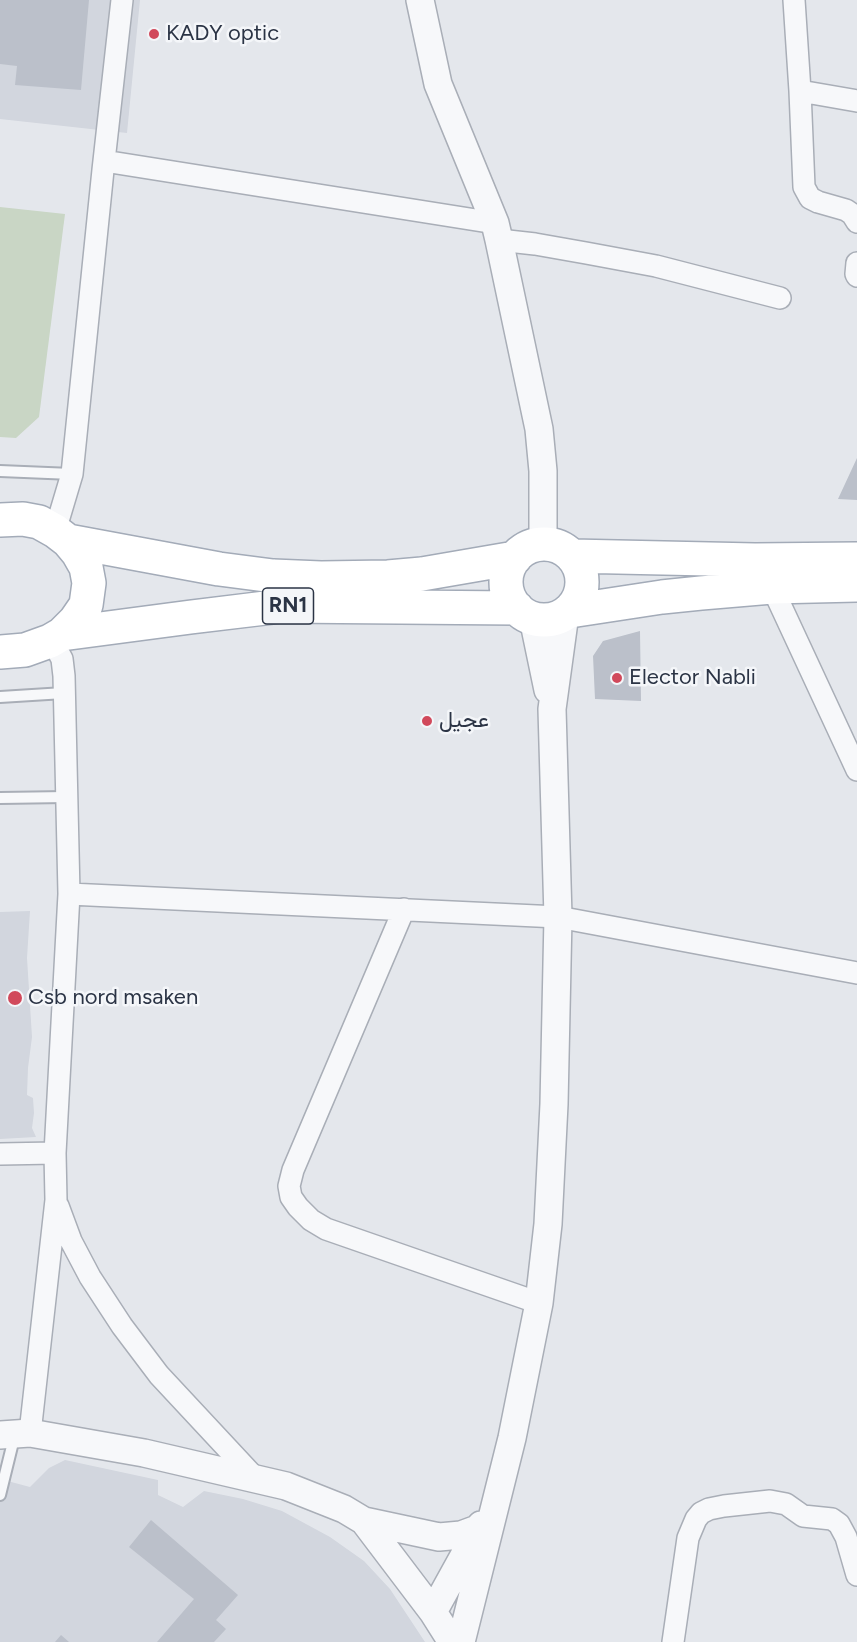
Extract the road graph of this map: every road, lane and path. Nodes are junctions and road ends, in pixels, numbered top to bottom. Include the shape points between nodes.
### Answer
1 (122, 0) edge
2 (420, 0) edge
3 (794, 0) edge
4 (801, 91) junction
5 (857, 101) edge
6 (104, 161) junction
7 (857, 222) edge
8 (497, 232) junction
9 (857, 263) edge
10 (857, 276) edge
11 (780, 298) dead end
12 (0, 471) edge
13 (72, 474) junction
14 (0, 519) edge
15 (62, 536) junction
16 (543, 553) junction
17 (857, 559) edge
18 (857, 585) edge
19 (772, 587) junction
20 (567, 612) junction
21 (525, 613) junction
22 (56, 638) junction
23 (0, 652) edge
24 (64, 693) junction
25 (0, 697) edge
26 (552, 709) junction
27 (857, 770) edge
28 (0, 798) edge
29 (66, 798) junction
30 (69, 894) junction
31 (404, 909) junction
32 (558, 917) junction
33 (857, 973) edge
34 (55, 1153) junction
35 (0, 1154) edge
36 (56, 1200) junction
37 (539, 1303) junction
38 (15, 1434) edge
39 (255, 1478) junction
40 (0, 1495) edge
41 (496, 1498) junction
42 (364, 1521) junction
43 (480, 1528) junction
44 (857, 1575) edge
45 (433, 1612) junction
46 (452, 1642) edge
47 (461, 1642) edge
48 (673, 1642) edge

1 - 6 street
2 - 8 street via 438,84
3 - 4 street
4 - 5 street
4 - 7 street via 806,192 818,202 846,210
6 - 8 street
6 - 13 street
8 - 11 street
8 - 16 street via 539,429
9 - 10 street
12 - 13 lane
13 - 15 street
14 - 15 main road, RN1 via 39,522
15 - 16 main road, RN1 via 219,569 321,578 399,576
15 - 22 main road via 78,553 89,583 86,605
16 - 17 main road, RN1
16 - 20 main road via 579,567 581,590 577,602
16 - 21 main road via 509,567 510,599
18 - 19 main road, RN1
19 - 20 main road, RN1 via 662,597
19 - 27 street
20 - 21 main road, RN1 via 544,620
20 - 26 street
21 - 22 main road, RN1 via 282,606
21 - 26 street
22 - 23 main road, RN1 via 25,650
22 - 24 street
24 - 25 lane
24 - 29 street
26 - 32 street
28 - 29 lane
29 - 30 street
30 - 31 street
30 - 34 street
31 - 32 street
31 - 37 street via 293,1170 291,1197 310,1220 326,1229
32 - 33 street
32 - 37 street via 554,1104 548,1224
34 - 35 street
34 - 36 street
36 - 38 street
36 - 39 street via 71,1241 122,1326 159,1375
37 - 41 street
38 - 39 street via 144,1453
38 - 40 lane
39 - 42 street via 304,1493
41 - 43 street
41 - 47 street
42 - 43 street via 439,1537
42 - 45 street
43 - 45 street
44 - 48 street via 843,1530 832,1519 803,1516 786,1504 770,1501 716,1507 701,1513 688,1538
45 - 46 street

